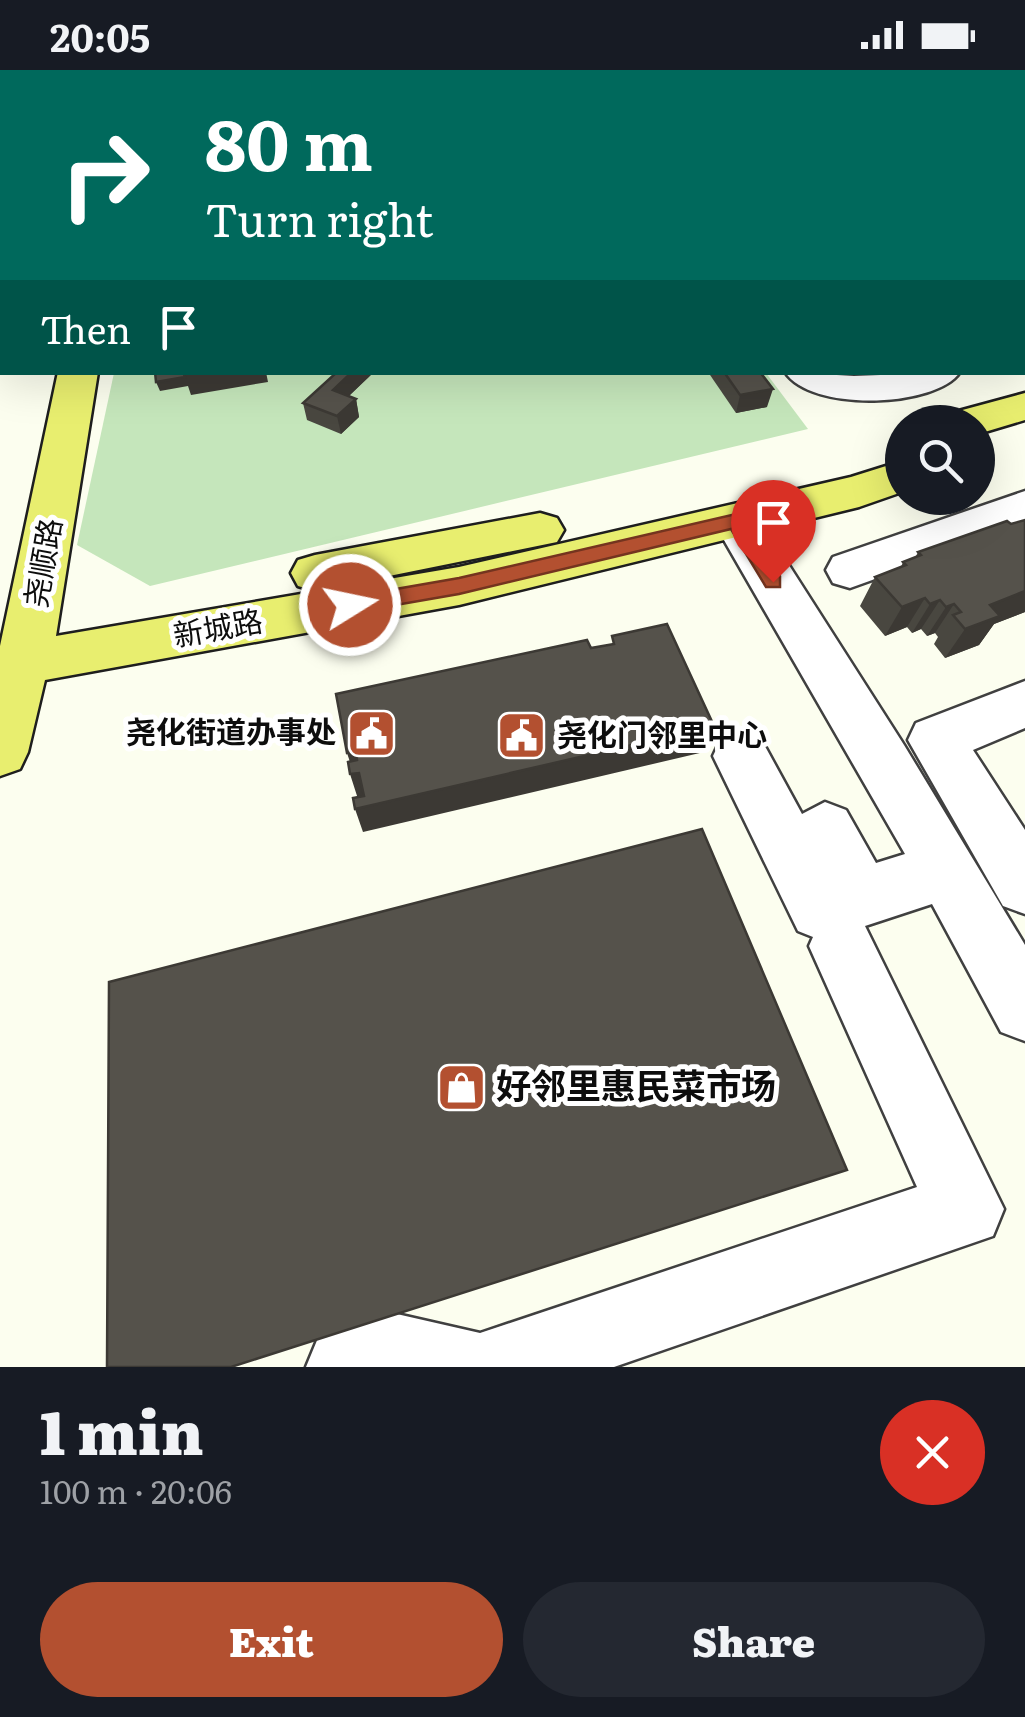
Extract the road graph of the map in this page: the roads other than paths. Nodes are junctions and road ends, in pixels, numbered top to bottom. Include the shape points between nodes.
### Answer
1 (77, 375) edge
2 (809, 375) edge
3 (928, 375) edge
4 (1025, 406) edge
5 (995, 415) edge
6 (1025, 434) edge
7 (995, 444) edge
8 (885, 445) edge
9 (885, 482) edge
10 (1025, 507) edge
11 (736, 521) junction
12 (850, 570) dead end
13 (14, 646) edge
14 (1025, 704) edge
15 (0, 752) edge
16 (741, 756) dead end
17 (825, 829) dead end
18 (948, 870) junction
19 (1025, 885) edge
20 (851, 922) junction
21 (1025, 1008) edge
22 (347, 1367) edge
23 (464, 1367) edge
24 (495, 1367) edge

1 - 13 main road, 尧顺路
2 - 3 street via 863,392
4 - 5 main road
6 - 7 main road
8 - 13 main road, 新城路 via 532,532
9 - 11 main road, 新城路
10 - 12 street
11 - 13 main road, 新城路 via 459,586
11 - 18 street
13 - 15 main road, 尧顺路
14 - 19 street via 936,740
16 - 20 street via 820,910
17 - 20 street
18 - 20 street
18 - 21 street
20 - 24 street via 966,1209
22 - 23 street via 388,1353

